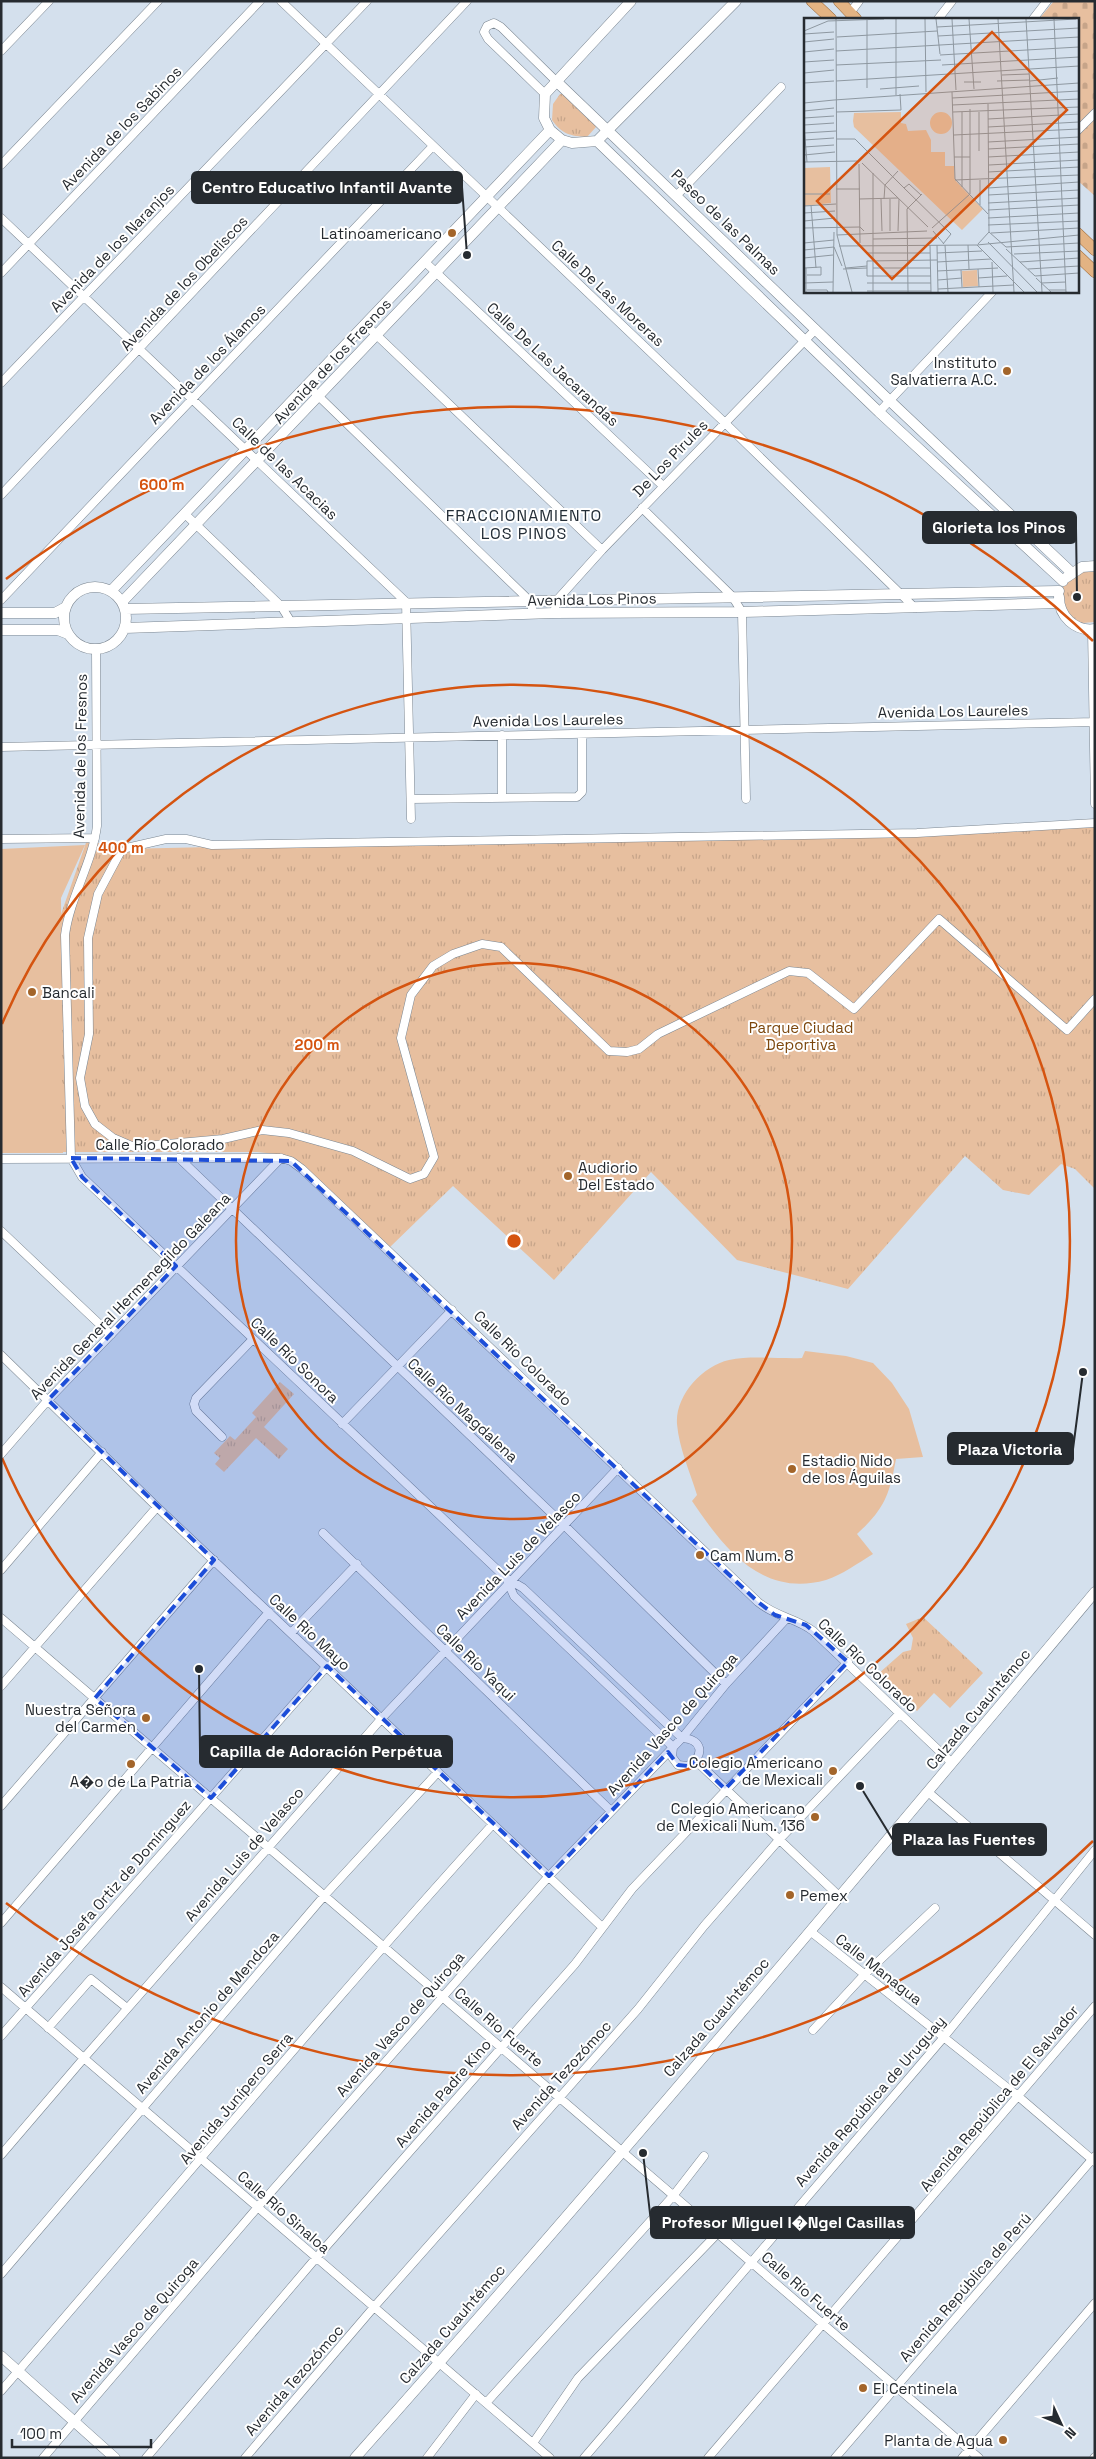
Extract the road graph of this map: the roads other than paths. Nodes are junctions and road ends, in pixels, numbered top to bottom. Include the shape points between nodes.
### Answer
1 (49, 1) edge
2 (158, 1) edge
3 (260, 1) edge
4 (281, 1) edge
5 (367, 1) edge
6 (467, 1) edge
7 (631, 1) edge
8 (736, 1) edge
9 (812, 1) edge
10 (839, 1) edge
11 (859, 1) edge
12 (952, 1) edge
13 (1047, 1) edge
14 (853, 16) edge
15 (830, 18) edge
16 (939, 18) edge
17 (1034, 18) edge
18 (326, 45) junction
19 (1, 51) edge
20 (556, 81) junction
21 (781, 87) dead end
22 (379, 94) junction
23 (545, 94) junction
24 (1095, 113) edge
25 (550, 130) junction
26 (1078, 130) edge
27 (608, 131) junction
28 (562, 140) junction
29 (597, 140) junction
30 (433, 146) junction
31 (1, 165) edge
32 (677, 195) junction
33 (486, 196) junction
34 (498, 208) junction
35 (1, 218) edge
36 (1078, 234) edge
37 (29, 244) junction
38 (1095, 250) edge
39 (1078, 256) edge
40 (424, 262) junction
41 (1095, 272) edge
42 (1, 273) edge
43 (436, 273) junction
44 (992, 292) edge
45 (84, 297) junction
46 (366, 324) junction
47 (816, 329) junction
48 (377, 335) junction
49 (805, 339) junction
50 (140, 350) junction
51 (1, 383) edge
52 (307, 385) junction
53 (319, 397) junction
54 (193, 400) junction
55 (890, 401) junction
56 (879, 412) junction
57 (724, 422) junction
58 (246, 450) junction
59 (258, 461) junction
60 (663, 486) junction
61 (1, 495) edge
62 (642, 508) junction
63 (185, 514) junction
64 (196, 525) junction
65 (602, 550) junction
66 (1095, 566) edge
67 (1071, 572) junction
68 (1064, 580) junction
69 (111, 591) junction
70 (1059, 591) junction
71 (732, 596) junction
72 (902, 596) junction
73 (1, 600) edge
74 (557, 600) junction
75 (406, 602) junction
76 (531, 602) junction
77 (1059, 603) junction
78 (124, 605) junction
79 (281, 606) junction
80 (66, 607) junction
81 (915, 608) junction
82 (742, 612) junction
83 (1, 613) edge
84 (554, 613) junction
85 (533, 614) junction
86 (406, 619) junction
87 (291, 622) junction
88 (125, 628) junction
89 (1, 630) edge
90 (1094, 630) edge
91 (68, 634) junction
92 (96, 650) junction
93 (1094, 722) edge
94 (744, 730) junction
95 (582, 734) junction
96 (502, 735) junction
97 (409, 737) junction
98 (98, 744) junction
99 (1, 747) edge
100 (502, 797) junction
101 (411, 799) junction
102 (746, 799) dead end
103 (1095, 804) edge
104 (412, 819) dead end
105 (1095, 823) edge
106 (95, 838) junction
107 (1, 839) edge
108 (1095, 1000) edge
109 (71, 1158) junction
110 (179, 1158) junction
111 (280, 1158) junction
112 (1, 1159) edge
113 (231, 1210) junction
114 (1, 1230) edge
115 (176, 1266) junction
116 (452, 1310) junction
117 (111, 1335) junction
118 (253, 1339) junction
119 (1, 1355) edge
120 (396, 1367) junction
121 (48, 1400) junction
122 (342, 1424) junction
123 (222, 1437) dead end
124 (102, 1452) junction
125 (1, 1454) edge
126 (618, 1468) junction
127 (157, 1507) junction
128 (565, 1526) junction
129 (323, 1532) dead end
130 (214, 1560) junction
131 (357, 1564) junction
132 (1, 1570) edge
133 (509, 1581) junction
134 (1095, 1592) edge
135 (270, 1612) junction
136 (1, 1618) edge
137 (787, 1618) junction
138 (291, 1633) junction
139 (34, 1647) junction
140 (445, 1651) junction
141 (848, 1662) junction
142 (327, 1666) junction
143 (726, 1684) junction
144 (1, 1686) edge
145 (95, 1698) junction
146 (900, 1714) junction
147 (382, 1718) junction
148 (682, 1738) junction
149 (153, 1747) junction
150 (673, 1747) junction
151 (696, 1761) junction
152 (952, 1763) junction
153 (438, 1772) junction
154 (725, 1789) junction
155 (928, 1792) junction
156 (211, 1798) junction
157 (1, 1806) edge
158 (611, 1811) junction
159 (493, 1824) junction
160 (778, 1841) junction
161 (268, 1848) junction
162 (1095, 1850) edge
163 (549, 1876) junction
164 (324, 1896) junction
165 (839, 1896) junction
166 (1053, 1900) junction
167 (935, 1908) dead end
168 (1, 1923) edge
169 (602, 1927) junction
170 (810, 1931) junction
171 (1095, 1935) edge
172 (382, 1946) junction
173 (864, 1975) junction
174 (1, 1987) edge
175 (442, 1997) junction
176 (1095, 2006) edge
177 (25, 2008) junction
178 (127, 2008) junction
179 (48, 2028) junction
180 (813, 2030) dead end
181 (1, 2036) edge
182 (944, 2037) junction
183 (502, 2048) junction
184 (84, 2058) junction
185 (1019, 2096) junction
186 (559, 2097) junction
187 (143, 2107) junction
188 (622, 2151) junction
189 (1, 2155) edge
190 (704, 2156) dead end
191 (202, 2159) junction
192 (1094, 2159) edge
193 (673, 2196) junction
194 (257, 2208) junction
195 (717, 2234) junction
196 (316, 2258) junction
197 (750, 2261) junction
198 (1, 2274) edge
199 (1095, 2303) edge
200 (374, 2307) junction
201 (823, 2324) junction
202 (1, 2356) edge
203 (439, 2362) junction
204 (18, 2372) junction
205 (896, 2387) junction
206 (1, 2391) edge
207 (476, 2394) junction
208 (486, 2403) junction
209 (74, 2421) junction
210 (533, 2443) junction
211 (969, 2450) junction
212 (43, 2458) edge
213 (115, 2458) edge
214 (146, 2458) edge
215 (246, 2458) edge
216 (355, 2458) edge
217 (427, 2458) edge
218 (550, 2458) edge
219 (584, 2458) edge
220 (708, 2458) edge
221 (835, 2458) edge
222 (962, 2458) edge
223 (979, 2458) edge

1 - 19 street
2 - 31 street
3 - 37 street, Avenida de los Sabinos
4 - 18 street, Calle De Las Moreras
5 - 18 street, Avenida de los Naranjos
6 - 22 street, Avenida de los Obeliscos
7 - 20 street
8 - 27 street
9 - 15 main road
10 - 14 main road
11 - 14 street
12 - 16 street
13 - 17 street
18 - 22 street, Calle De Las Moreras
18 - 45 street, Avenida de los Naranjos
20 - 23 street
20 - 23 street via 500,27 494,23 487,26 484,32 488,39
20 - 27 street, Paseo de las Palmas
21 - 32 street
22 - 30 street, Calle De Las Moreras
22 - 50 street, Avenida de los Obeliscos
23 - 25 street via 544,118
24 - 26 street
25 - 28 street
25 - 33 street, Avenida de los Fresnos
27 - 29 street
27 - 32 street, Paseo de las Palmas
28 - 29 street via 583,143
28 - 34 street, Avenida de los Fresnos
29 - 49 street, Paseo de las Palmas
30 - 33 street, Calle De Las Moreras
30 - 54 street, Avenida de los Álamos
32 - 47 street, Paseo de las Palmas
33 - 34 street, Calle De Las Moreras
33 - 40 street, Avenida de los Fresnos
34 - 43 street, Avenida de los Fresnos
34 - 57 street, Calle De Las Moreras
35 - 37 street, Calle de las Acacias
36 - 38 main road
37 - 42 street, Avenida de los Sabinos
37 - 45 street, Calle de las Acacias
39 - 41 main road
40 - 43 street, Calle De Las Jacarandas
40 - 46 street, Avenida de los Fresnos
43 - 48 street, Avenida de los Fresnos
43 - 60 street, Calle De Las Jacarandas
44 - 55 street
45 - 50 street, Calle de las Acacias
45 - 51 street, Avenida de los Naranjos
46 - 48 street
46 - 52 street, Avenida de los Fresnos
47 - 49 street, De Los Pirules
47 - 55 street, Paseo de las Palmas
48 - 53 street, Avenida de los Fresnos
48 - 65 street
49 - 56 street, Paseo de las Palmas
49 - 57 street, De Los Pirules
50 - 54 street, Calle de las Acacias
50 - 61 street, Avenida de los Obeliscos
52 - 53 street
52 - 58 street, Avenida de los Fresnos
53 - 59 street, Avenida de los Fresnos
53 - 76 street
54 - 58 street, Calle de las Acacias
54 - 73 street, Avenida de los Álamos
55 - 56 street
55 - 67 street, Paseo de las Palmas
56 - 68 street, Paseo de las Palmas
57 - 60 street, De Los Pirules
57 - 72 street, Calle De Las Moreras
58 - 59 street, Calle de las Acacias
58 - 63 street, Avenida de los Fresnos
59 - 64 street, Avenida de los Fresnos
59 - 75 street, Calle de las Acacias
60 - 62 street, De Los Pirules
62 - 65 street, De Los Pirules
62 - 71 street
63 - 64 street
63 - 69 street, Avenida de los Fresnos
64 - 78 street, Avenida de los Fresnos
64 - 79 street
65 - 74 street, De Los Pirules
66 - 67 street
67 - 68 street
68 - 70 street
69 - 78 street
69 - 80 street via 94,587 85,589 70,599
70 - 72 street, Avenida Los Pinos
70 - 77 street
71 - 72 street, Avenida Los Pinos
71 - 74 street, Avenida Los Pinos
71 - 82 street
72 - 81 street, Calle De Las Moreras
74 - 76 street, Avenida Los Pinos
74 - 84 street, De Los Pirules
75 - 76 street, Avenida Los Pinos
75 - 79 street, Avenida Los Pinos
75 - 86 street
76 - 85 street
77 - 81 street, Avenida Los Pinos
77 - 90 street via 1071,623
78 - 79 street, Avenida Los Pinos
78 - 88 street
79 - 87 street
80 - 83 street via 55,613
80 - 91 street via 64,616
81 - 82 street, Avenida Los Pinos
82 - 84 street, Avenida Los Pinos
82 - 94 street
84 - 85 street, Avenida Los Pinos
85 - 86 street, Avenida Los Pinos
86 - 87 street, Avenida Los Pinos
86 - 97 street
87 - 88 street, Avenida Los Pinos
88 - 92 street via 116,641
89 - 91 street via 58,630
90 - 93 street
91 - 92 street via 80,646
92 - 98 street, Avenida de los Fresnos
93 - 94 street, Avenida Los Laureles
93 - 103 street
94 - 95 street, Avenida Los Laureles
94 - 102 street
95 - 96 street, Avenida Los Laureles
95 - 100 street via 582,792 577,797
96 - 97 street, Avenida Los Laureles
96 - 100 street
97 - 98 street, Avenida Los Laureles
97 - 101 street
98 - 99 street, Avenida Los Laureles
98 - 106 street, Avenida de los Fresnos
100 - 101 street
101 - 104 street
105 - 108 street via 917,833 318,844 212,845 186,839 166,839 122,849 98,894 88,938 89,1034 80,1078 85,1106 95,1124 113,1138 134,1147 223,1139 262,1130 286,1132 353,1151 410,1179 424,1174 434,1157 400,1038 411,995 433,966 453,954 482,944 501,947 609,1051 639,1049 658,1034 789,971 808,973 854,1009 938,919 1067,1030
106 - 107 street
106 - 109 street, Avenida de los Fresnos via 73,900 65,935
109 - 110 street, Calle Río Colorado
109 - 112 street, Calle Río Colorado
109 - 115 street, Calle Río Sonora via 82,1177
110 - 111 street, Calle Río Colorado
110 - 113 street, Calle Río Magdalena
111 - 113 street, Avenida General Hermenegildo Galeana
111 - 116 street, Calle Río Colorado via 302,1169
113 - 115 street, Avenida General Hermenegildo Galeana
113 - 120 street, Calle Río Magdalena
114 - 117 street
115 - 117 street, Avenida General Hermenegildo Galeana
115 - 118 street, Calle Río Sonora
116 - 120 street
116 - 126 street, Calle Río Colorado
117 - 121 street, Avenida General Hermenegildo Galeana
118 - 122 street, Calle Río Sonora
118 - 123 street via 196,1398 194,1404 196,1411
119 - 121 street, Calle Río Mayo
120 - 122 street
120 - 128 street, Calle Río Magdalena
121 - 124 street, Calle Río Mayo
121 - 125 street, Avenida General Hermenegildo Galeana
122 - 133 street, Calle Río Sonora
124 - 127 street, Calle Río Mayo
124 - 132 street
126 - 128 street, Avenida Luis de Velasco
126 - 137 street, Calle Río Colorado via 758,1602 775,1615
127 - 130 street, Calle Río Mayo
127 - 139 street
128 - 133 street, Avenida Luis de Velasco
128 - 143 street, Calle Río Magdalena
129 - 131 street, Calle Río Yaqui
130 - 135 street, Calle Río Mayo
130 - 145 street
131 - 138 street
131 - 140 street, Calle Río Yaqui
133 - 140 street, Avenida Luis de Velasco
133 - 148 street, Calle Río Sonora via 523,1588
133 - 150 street, Calle Río Sonora via 514,1596
134 - 152 street, Calzada Cuauhtémoc
135 - 138 street, Calle Río Mayo
135 - 149 street
136 - 139 street, Calle Río Fuerte
137 - 141 street, Calle Río Colorado via 806,1626
137 - 143 street, Avenida Vasco de Quiroga
138 - 142 street, Calle Río Mayo
139 - 144 street
139 - 145 street, Calle Río Fuerte
140 - 147 street, Avenida Luis de Velasco
140 - 158 street, Calle Río Yaqui
141 - 146 street, Calle Río Colorado
141 - 154 street, Avenida Padre Kino
142 - 147 street, Calle Río Mayo
142 - 156 street, Avenida Josefa Ortiz de Domínguez
143 - 148 street, Avenida Vasco de Quiroga
145 - 149 street, Calle Río Fuerte
145 - 157 street
146 - 152 street, Calle Río Colorado
146 - 160 street, Avenida Tezozómoc
147 - 153 street, Calle Río Mayo
147 - 161 street, Avenida Luis de Velasco
148 - 150 street, Avenida Vasco de Quiroga
148 - 151 street, Calle Río Sonora via 691,1738 698,1744 700,1753
149 - 156 street, Calle Río Fuerte
149 - 168 street
150 - 151 street, Calle Río Sonora via 672,1757 678,1765 688,1766
150 - 158 street, Avenida Vasco de Quiroga
151 - 154 street
152 - 155 street, Calzada Cuauhtémoc
153 - 159 street, Calle Río Mayo
153 - 164 street, Avenida Antonio de Mendoza
154 - 160 street
154 - 169 street, Avenida Padre Kino via 632,1889
155 - 165 street, Calzada Cuauhtémoc
155 - 166 street
156 - 161 street, Calle Río Fuerte
156 - 177 street, Avenida Josefa Ortiz de Domínguez
158 - 163 street, Avenida Vasco de Quiroga
159 - 163 street, Calle Río Mayo
159 - 172 street, Avenida Junípero Serra
160 - 165 street
160 - 186 street, Avenida Tezozómoc via 698,1933 638,2009
161 - 164 street, Calle Río Fuerte
161 - 178 street, Avenida Luis de Velasco
162 - 166 street, Avenida República de Uruguay
163 - 169 street, Calle Río Mayo
163 - 175 street, Avenida Vasco de Quiroga
164 - 172 street, Calle Río Fuerte
164 - 187 street, Avenida Antonio de Mendoza
165 - 170 street, Calzada Cuauhtémoc
166 - 171 street
166 - 182 street, Avenida República de Uruguay
167 - 173 street
169 - 183 street, Avenida Padre Kino via 575,1964
170 - 173 street, Calle Managua
170 - 188 street, Calzada Cuauhtémoc
172 - 175 street, Calle Río Fuerte
172 - 191 street, Avenida Junípero Serra
173 - 180 street
173 - 182 street, Calle Managua
174 - 177 street, Calle Río Sinaloa
175 - 183 street, Calle Río Fuerte
175 - 194 street, Avenida Vasco de Quiroga
176 - 185 street, Avenida República de El Salvador
177 - 179 street, Calle Río Sinaloa
177 - 181 street, Avenida Josefa Ortiz de Domínguez
178 - 179 street via 91,1979
178 - 184 street, Avenida Luis de Velasco
179 - 184 street, Calle Río Sinaloa
182 - 185 street, Calle Managua
182 - 197 street, Avenida República de Uruguay
183 - 186 street, Calle Río Fuerte
183 - 196 street, Avenida Padre Kino
184 - 187 street, Calle Río Sinaloa
184 - 189 street, Avenida Luis de Velasco
185 - 192 street, Calle Managua
185 - 201 street, Avenida República de El Salvador
186 - 188 street, Calle Río Fuerte
186 - 200 street, Avenida Tezozómoc
187 - 191 street, Calle Río Sinaloa
187 - 198 street, Avenida Antonio de Mendoza
188 - 193 street, Calle Río Fuerte
188 - 203 street, Calzada Cuauhtémoc
190 - 193 street
191 - 194 street, Calle Río Sinaloa
191 - 204 street, Avenida Junípero Serra
192 - 205 street, Avenida República de Perú
193 - 195 street, Calle Río Fuerte
193 - 208 street
194 - 196 street, Calle Río Sinaloa
194 - 209 street, Avenida Vasco de Quiroga
195 - 197 street, Calle Río Fuerte
195 - 210 street via 578,2378
196 - 200 street, Calle Río Sinaloa
196 - 214 street, Avenida Padre Kino
197 - 201 street, Calle Río Fuerte
197 - 219 street, Avenida República de Uruguay
199 - 211 street
200 - 203 street, Calle Río Sinaloa
200 - 215 street, Avenida Tezozómoc
201 - 205 street, Calle Río Fuerte
201 - 220 street, Avenida República de El Salvador
202 - 204 street
203 - 207 street, Calle Río Sinaloa
203 - 216 street, Calzada Cuauhtémoc
204 - 206 street, Avenida Junípero Serra
204 - 209 street
205 - 211 street, Calle Río Fuerte
205 - 221 street, Avenida República de Perú
207 - 208 street, Calle Río Sinaloa
207 - 217 street
208 - 210 street, Calle Río Sinaloa
209 - 212 street, Avenida Vasco de Quiroga
209 - 213 street
210 - 218 street, Calle Río Sinaloa
211 - 222 street
211 - 223 street, Calle Río Fuerte

